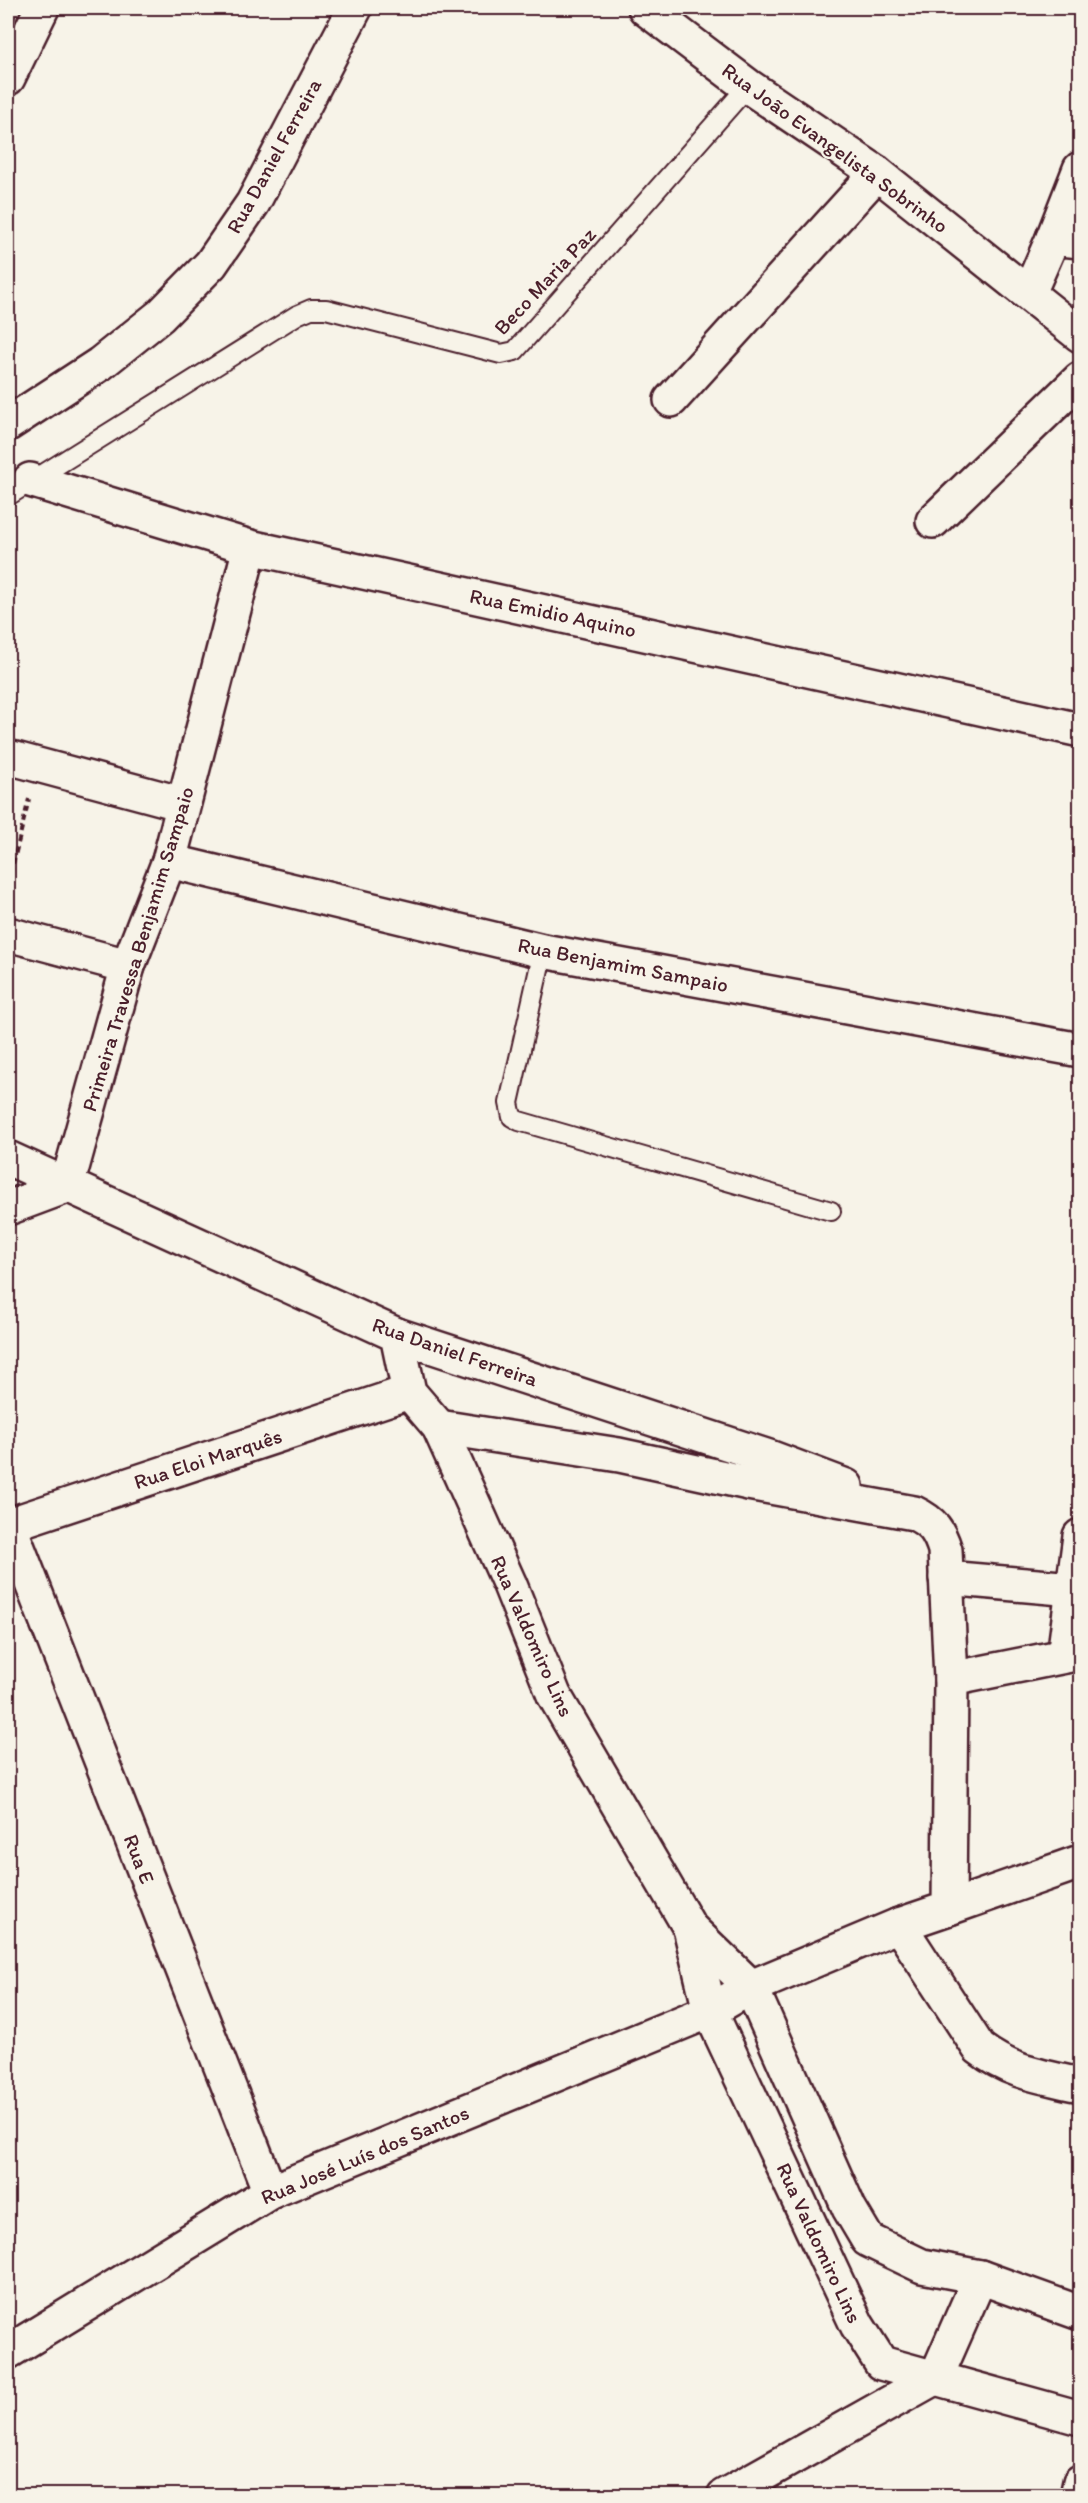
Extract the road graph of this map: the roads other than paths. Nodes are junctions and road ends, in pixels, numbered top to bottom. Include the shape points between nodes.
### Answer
1 (42, 8) edge
2 (355, 8) edge
3 (645, 8) edge
4 (8, 78) edge
5 (748, 86) junction
6 (1080, 169) edge
7 (877, 173) junction
8 (1067, 239) edge
9 (1029, 293) junction
10 (1080, 335) edge
11 (1080, 380) edge
12 (671, 400) dead end
13 (8, 424) edge
14 (19, 488) edge
15 (933, 521) dead end
16 (250, 547) junction
17 (1080, 730) edge
18 (23, 761) edge
19 (183, 804) junction
20 (169, 861) junction
21 (8, 934) edge
22 (543, 951) junction
23 (128, 966) junction
24 (1080, 1050) edge
25 (8, 1158) edge
26 (68, 1186) junction
27 (8, 1208) edge
28 (831, 1211) dead end
29 (397, 1335) junction
30 (409, 1392) junction
31 (439, 1426) junction
32 (914, 1513) junction
33 (8, 1525) edge
34 (1080, 1536) edge
35 (946, 1578) junction
36 (1073, 1589) junction
37 (1072, 1655) edge
38 (951, 1679) junction
39 (1080, 1862) edge
40 (949, 1908) junction
41 (899, 1925) junction
42 (690, 1928) junction
43 (751, 1987) junction
44 (710, 2011) junction
45 (1080, 2085) edge
46 (270, 2192) junction
47 (980, 2277) junction
48 (1080, 2313) edge
49 (8, 2352) edge
50 (936, 2377) junction
51 (1080, 2418) edge
52 (1080, 2482) edge
53 (724, 2496) edge
54 (1077, 2496) edge

1 - 4 street
2 - 13 street, Rua Daniel Ferreira via 253,203 211,264 160,316 100,364
3 - 5 street, Rua João Evangelista Sobrinho
5 - 7 street, Rua João Evangelista Sobrinho
5 - 14 lane, Beco Maria Paz via 515,351 501,354 326,309 311,309
6 - 8 street
7 - 9 street, Rua João Evangelista Sobrinho
7 - 12 street
8 - 9 street
9 - 10 street, Rua João Evangelista Sobrinho
11 - 15 street
14 - 16 street, Rua Emidio Aquino
16 - 17 street, Rua Emidio Aquino
16 - 19 street, Primeira Travessa Benjamim Sampaio
18 - 19 street
19 - 20 street, Primeira Travessa Benjamim Sampaio
20 - 22 street, Rua Benjamim Sampaio
20 - 23 street, Primeira Travessa Benjamim Sampaio
21 - 23 street
22 - 24 street, Rua Benjamim Sampaio
22 - 28 lane via 509,1103 512,1117
23 - 26 street, Primeira Travessa Benjamim Sampaio
25 - 26 street, Rua Daniel Ferreira
26 - 27 street
26 - 29 street, Rua Daniel Ferreira
29 - 30 street, Rua Valdomiro Lins
29 - 32 street, Rua Daniel Ferreira via 769,1457
30 - 31 street, Rua Valdomiro Lins
30 - 33 street, Rua Eloi Marquês
31 - 32 street via 619,1455
31 - 42 street, Rua Valdomiro Lins via 554,1695
32 - 35 street via 930,1521 939,1533 945,1550
33 - 46 street, Rua E
34 - 36 street
35 - 36 street
35 - 38 street
36 - 37 street
37 - 38 street
38 - 40 street
39 - 40 street, Rua José Luís dos Santos
40 - 41 street, Rua José Luís dos Santos
41 - 43 street, Rua José Luís dos Santos
41 - 45 street via 979,2048 1016,2071
42 - 43 street, Rua Valdomiro Lins
42 - 44 street, Rua Valdomiro Lins
43 - 44 street, Rua José Luís dos Santos
43 - 47 street, Rua Valdomiro Lins via 849,2208 868,2240 922,2266
44 - 46 street, Rua José Luís dos Santos
44 - 50 street, Rua Valdomiro Lins via 857,2325 881,2363
46 - 49 street, Rua José Luís dos Santos
47 - 48 street, Rua Valdomiro Lins
47 - 50 street
50 - 51 street, Rua Valdomiro Lins
50 - 53 street
52 - 54 street

